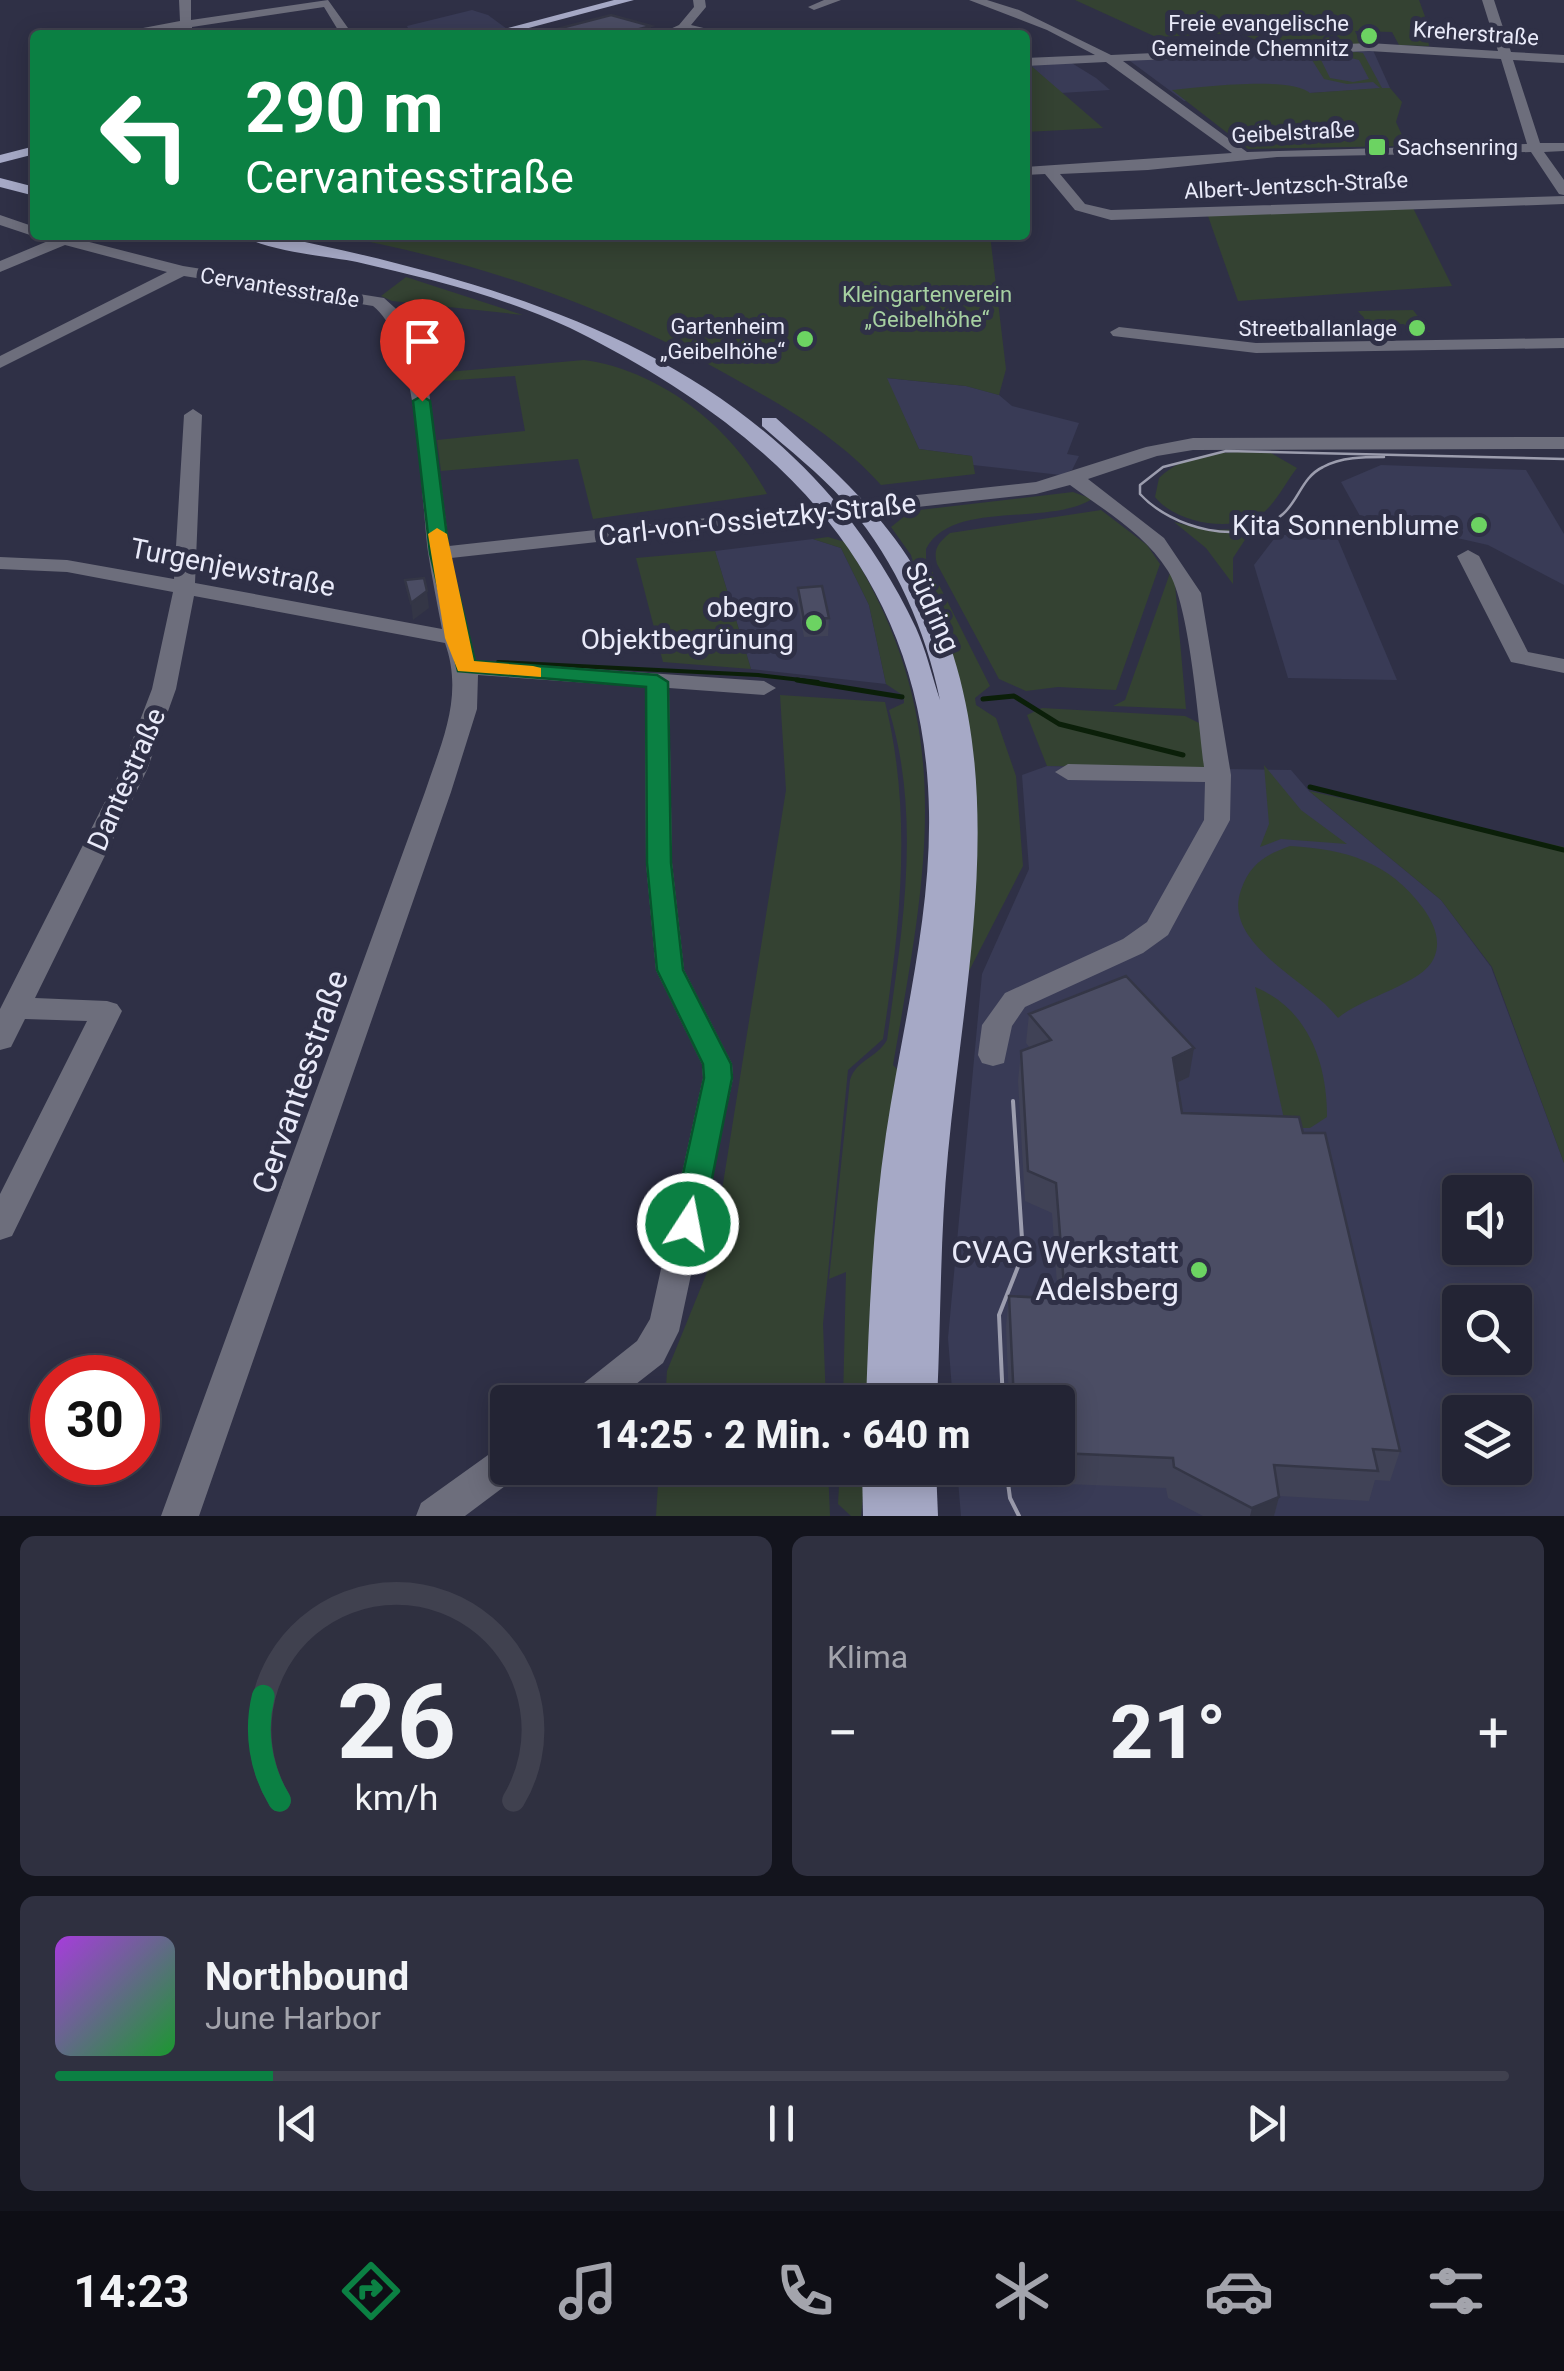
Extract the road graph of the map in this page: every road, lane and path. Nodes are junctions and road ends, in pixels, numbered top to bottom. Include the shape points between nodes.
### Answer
1 (185, 0) edge
2 (628, 0) edge
3 (699, 0) edge
4 (835, 0) edge
5 (975, 0) edge
6 (1494, 1) edge
7 (814, 7) dead end
8 (682, 28) junction
9 (185, 29) edge
10 (344, 30) edge
11 (508, 30) edge
12 (677, 30) edge
13 (695, 30) edge
14 (1512, 55) junction
15 (1112, 58) junction
16 (1564, 59) edge
17 (1030, 62) edge
18 (1549, 148) edge
19 (30, 151) edge
20 (1244, 156) junction
21 (2, 165) edge
22 (1030, 170) edge
23 (1049, 170) junction
24 (30, 180) edge
25 (1564, 191) edge
26 (1564, 200) edge
27 (0, 220) edge
28 (30, 230) edge
29 (49, 240) edge
30 (61, 240) edge
31 (271, 240) edge
32 (304, 240) edge
33 (0, 268) edge
34 (182, 271) junction
35 (1119, 332) dead end
36 (1564, 344) edge
37 (0, 363) edge
38 (193, 415) dead end
39 (1564, 443) edge
40 (1074, 479) junction
41 (846, 509) junction
42 (440, 553) junction
43 (1468, 556) dead end
44 (0, 562) edge
45 (184, 590) junction
46 (455, 638) junction
47 (1564, 666) edge
48 (465, 667) junction
49 (657, 682) junction
50 (764, 688) dead end
51 (1068, 772) dead end
52 (1218, 775) junction
53 (17, 1008) junction
54 (0, 1040) edge
55 (993, 1054) dead end
56 (0, 1228) edge
57 (609, 1385) edge
58 (885, 1385) edge
59 (920, 1385) edge
60 (490, 1476) edge
61 (881, 1485) edge
62 (918, 1485) edge
63 (180, 1516) edge
64 (436, 1516) edge
65 (882, 1516) edge
66 (919, 1516) edge

1 - 9 street
2 - 11 main road
3 - 8 street
4 - 7 street
5 - 15 street via 1047,24
6 - 14 street
8 - 12 street
8 - 13 street
9 - 10 street via 329,3
14 - 15 street, Kreherstraße via 1301,48
14 - 16 street, Kreherstraße
14 - 18 street
15 - 17 street, Kreherstraße
15 - 20 street
18 - 20 street, Geibelstraße
18 - 25 street via 1549,166
19 - 21 main road
20 - 23 street, Geibelstraße
21 - 24 main road
22 - 23 street, Geibelstraße
23 - 26 street, Albert-Jentzsch-Straße via 1080,207 1110,215
27 - 28 street
29 - 33 street
30 - 34 street, Cervantesstraße
31 - 41 main road, Südring via 476,288 630,349 722,404
32 - 41 main road, Südring via 479,281 624,335 772,424
34 - 37 street
34 - 42 street, Cervantesstraße via 378,302 396,316 419,384
35 - 36 street via 1256,348
38 - 45 street, Dantestraße
39 - 40 street, Carl-von-Ossietzky-Straße via 1204,443 1148,450
40 - 41 street, Carl-von-Ossietzky-Straße
40 - 52 street via 1166,551 1183,574
41 - 42 street, Carl-von-Ossietzky-Straße
41 - 58 main road, Südring via 920,666 941,765 942,853 901,1139
41 - 59 main road, Südring via 893,552 933,628 953,701 968,812 932,1142
42 - 46 street, Cervantesstraße
43 - 47 street via 1519,657
44 - 45 street, Turgenjewstraße via 44,562
45 - 46 street, Turgenjewstraße
45 - 53 street, Dantestraße via 152,728
46 - 48 street, Cervantesstraße
48 - 49 street
48 - 63 street, Cervantesstraße via 466,709
49 - 50 street
49 - 57 street via 659,863 670,970 718,1078 667,1321 650,1352
51 - 52 street
52 - 55 street via 1217,820 1158,928 1134,946 1015,1000 997,1025
53 - 54 street, Dantestraße
53 - 56 street via 107,1011
60 - 64 street
61 - 65 main road
62 - 66 main road

